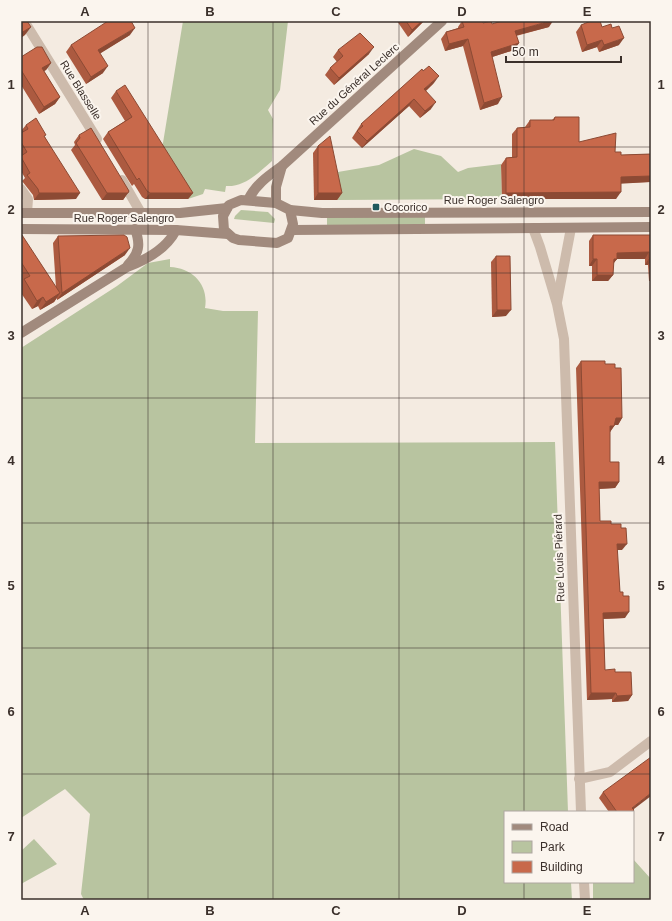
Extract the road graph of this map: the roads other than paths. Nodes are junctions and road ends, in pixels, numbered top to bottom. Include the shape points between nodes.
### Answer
1 (24, 21) edge
2 (442, 21) edge
3 (103, 148) edge
4 (282, 166) junction
5 (115, 168) edge
6 (21, 189) edge
7 (248, 200) junction
8 (276, 202) junction
9 (226, 208) junction
10 (290, 210) junction
11 (651, 212) edge
12 (24, 213) edge
13 (141, 213) junction
14 (533, 228) junction
15 (571, 228) junction
16 (651, 228) edge
17 (21, 229) edge
18 (135, 229) junction
19 (176, 230) junction
20 (292, 230) junction
21 (228, 234) junction
22 (127, 267) junction
23 (557, 304) junction
24 (21, 333) edge
25 (651, 741) edge
26 (580, 779) junction
27 (581, 811) edge
28 (584, 883) edge
29 (584, 900) edge

1 - 3 street, Rue Blasselle
2 - 4 main road, Rue du Général Leclerc
4 - 7 main road, Rue du Général Leclerc via 261,182 252,191
4 - 8 main road via 276,187
5 - 13 street
6 - 12 street via 28,199
7 - 8 main road
7 - 9 main road via 235,202
8 - 10 main road
9 - 13 main road, Rue Roger Salengro via 180,213
9 - 21 main road via 222,222
10 - 11 main road, Rue Roger Salengro via 322,213
10 - 20 main road via 293,219
12 - 13 main road, Rue Roger Salengro
14 - 15 main road
14 - 20 main road
14 - 23 street, Rue Louis Piérard
15 - 16 main road
15 - 23 street, Rue Louis Piérard
17 - 18 main road, Rue Roger Salengro
18 - 19 main road, Rue Roger Salengro
18 - 22 main road via 138,238 137,255
19 - 21 main road, Rue Roger Salengro
19 - 22 main road via 163,247
20 - 21 main road via 288,238 277,243 239,240
22 - 24 main road
23 - 26 street, Rue Louis Piérard via 564,339
25 - 26 street via 610,772
26 - 27 street, Rue Louis Piérard
28 - 29 street

